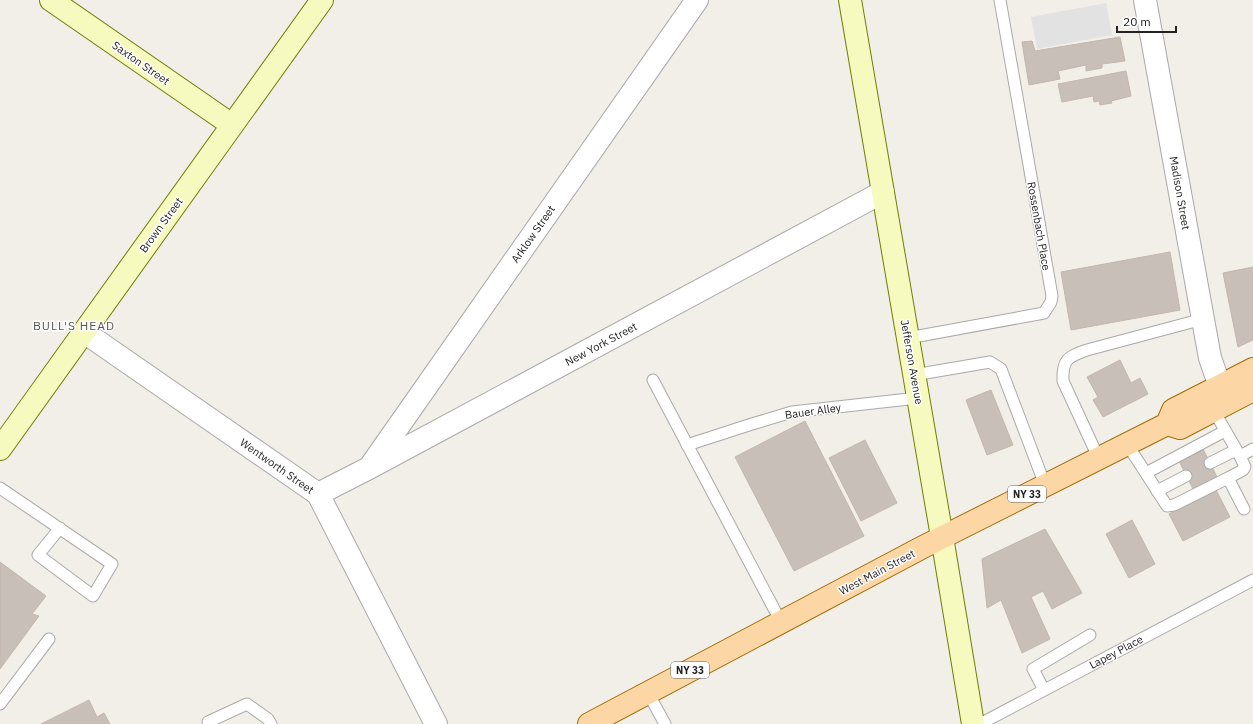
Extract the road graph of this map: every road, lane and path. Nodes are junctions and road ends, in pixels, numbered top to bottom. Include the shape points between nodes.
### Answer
1 (50, 0) edge
2 (322, 0) edge
3 (697, 0) edge
4 (850, 0) edge
5 (1000, 0) edge
6 (1145, 0) edge
7 (232, 126) junction
8 (883, 192) junction
9 (1203, 319) junction
10 (84, 332) junction
11 (908, 338) junction
12 (1253, 369) edge
13 (914, 375) junction
14 (653, 380) dead end
15 (1221, 385) junction
16 (1252, 392) edge
17 (918, 398) junction
18 (1214, 410) junction
19 (1166, 424) junction
20 (1225, 431) junction
21 (1127, 444) junction
22 (687, 445) junction
23 (0, 449) edge
24 (1253, 449) edge
25 (1238, 453) junction
26 (1099, 459) junction
27 (1210, 464) dead end
28 (369, 468) junction
29 (1146, 473) junction
30 (1186, 476) dead end
31 (1228, 478) junction
32 (1045, 485) junction
33 (0, 488) edge
34 (1157, 491) junction
35 (318, 494) junction
36 (1244, 509) dead end
37 (60, 528) junction
38 (942, 537) junction
39 (1253, 580) edge
40 (781, 622) junction
41 (1090, 635) dead end
42 (49, 639) dead end
43 (1044, 690) junction
44 (648, 693) junction
45 (0, 704) edge
46 (209, 724) edge
47 (271, 724) edge
48 (436, 724) edge
49 (589, 724) edge
50 (664, 724) edge
51 (973, 724) edge
52 (980, 724) edge

1 - 7 main road, Saxton Street
2 - 7 main road, Brown Street
3 - 28 street, Arklow Street
4 - 8 main road, Jefferson Avenue
5 - 11 lane, Rossenbach Place via 1051,302 1044,313
6 - 9 street, Madison Street
7 - 10 main road, Brown Street
8 - 11 main road, Jefferson Avenue
8 - 28 street, New York Street
9 - 15 street, Madison Street via 1210,358
9 - 26 lane via 1087,350 1066,361 1062,370 1063,380
10 - 23 main road, Brown Street
10 - 35 street, Wentworth Street
11 - 13 main road, Jefferson Avenue
12 - 15 main road, West Main Street / NY 33
13 - 17 main road, Jefferson Avenue
13 - 32 lane via 990,362 1000,369
14 - 22 lane
15 - 19 main road, West Main Street / NY 33 via 1173,410
16 - 18 main road
17 - 22 lane, Bauer Alley via 792,412
17 - 38 main road, Jefferson Avenue
18 - 19 main road via 1180,428
18 - 20 lane
19 - 21 main road, West Main Street / NY 33
20 - 25 lane
20 - 29 lane
21 - 26 main road, West Main Street / NY 33
21 - 29 lane
22 - 40 lane
24 - 25 lane
25 - 27 lane
25 - 31 lane via 1245,467
26 - 32 main road, West Main Street / NY 33
28 - 35 street, New York Street
29 - 34 lane
30 - 34 lane
31 - 34 lane via 1174,505 1167,506
31 - 36 lane
32 - 38 main road, West Main Street / NY 33
33 - 37 lane
35 - 48 street, Wentworth Street
37 - 37 lane via 112,564 93,596 38,555
38 - 40 main road, West Main Street / NY 33
38 - 51 main road, Jefferson Avenue
39 - 43 lane, Lapey Place
40 - 44 main road, West Main Street / NY 33
41 - 43 lane via 1033,669
42 - 45 lane
43 - 52 lane, Lapey Place
44 - 49 main road, West Main Street / NY 33
44 - 50 lane
46 - 47 lane via 208,722 247,704

